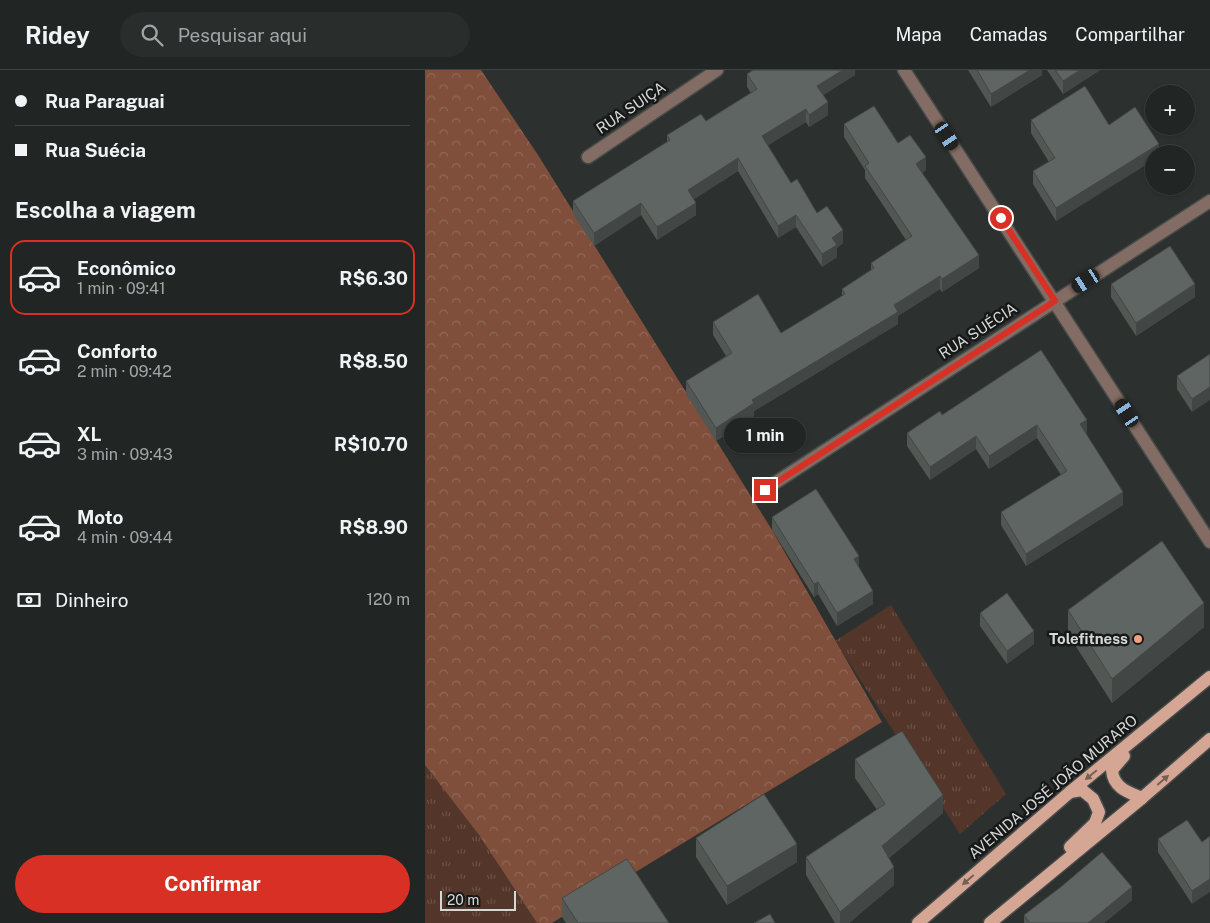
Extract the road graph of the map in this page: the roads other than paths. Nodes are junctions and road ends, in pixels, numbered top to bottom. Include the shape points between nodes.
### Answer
1 (717, 70) edge
2 (904, 70) edge
3 (588, 157) dead end
4 (1210, 200) edge
5 (1055, 301) junction
6 (765, 490) dead end
7 (1210, 542) edge
8 (1210, 677) edge
9 (1174, 708) junction
10 (1210, 739) edge
11 (1070, 792) junction
12 (1142, 798) junction
13 (1011, 905) junction
14 (918, 923) edge
15 (990, 923) edge

1 - 3 street, RUA SUIÇA
2 - 5 street
4 - 5 street, RUA SUÉCIA
5 - 6 street, RUA SUÉCIA
5 - 7 street
8 - 9 main road, AVENIDA JOSÉ JOÃO MURARO
9 -> 11 main road, AVENIDA JOSÉ JOÃO MURARO
9 - 12 main road via 1112,770 1117,785
12 -> 10 main road
11 - 13 main road via 1082,790 1093,800 1099,812 1095,823
11 -> 14 main road, AVENIDA JOSÉ JOÃO MURARO
12 - 13 main road
13 - 15 main road

